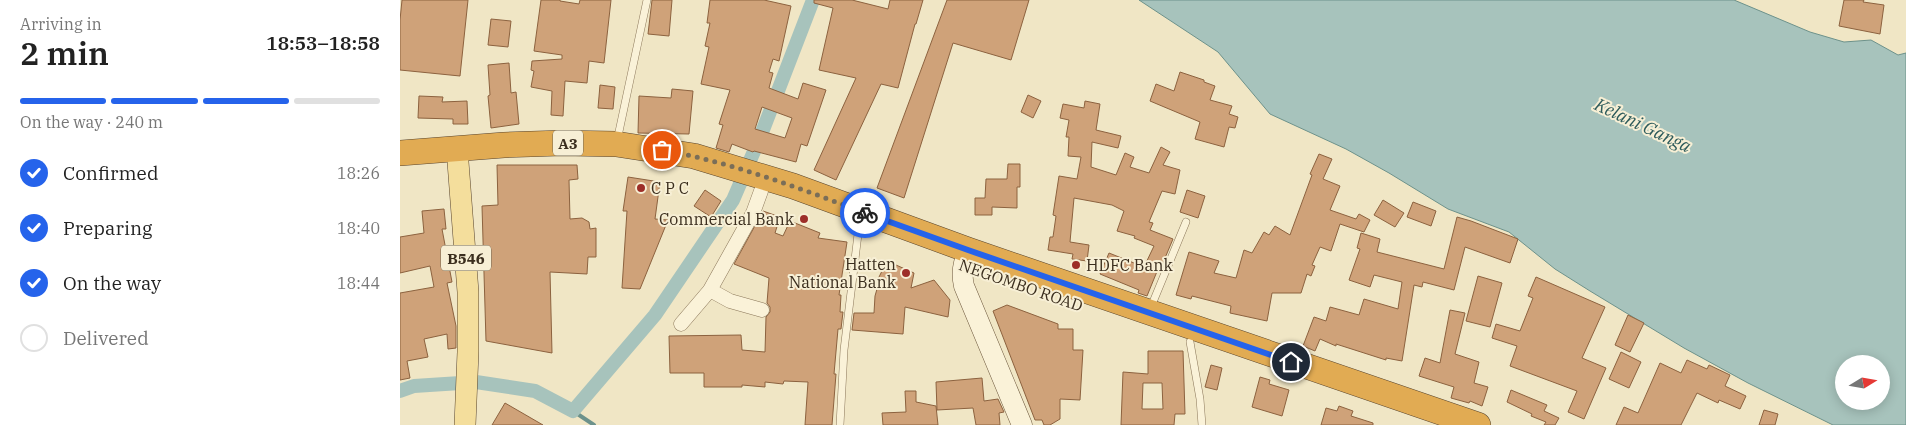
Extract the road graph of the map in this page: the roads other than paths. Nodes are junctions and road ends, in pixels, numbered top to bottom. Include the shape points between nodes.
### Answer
1 (647, 0) edge
2 (616, 144) junction
3 (400, 152) edge
4 (458, 156) junction
5 (400, 168) edge
6 (733, 175) junction
7 (759, 186) junction
8 (1186, 222) dead end
9 (859, 226) junction
10 (965, 258) junction
11 (710, 290) junction
12 (762, 310) dead end
13 (1149, 312) junction
14 (682, 324) dead end
15 (1190, 342) junction
16 (465, 420) edge
17 (840, 425) edge
18 (1022, 425) edge
19 (1202, 425) edge
20 (1430, 425) edge
21 (1478, 425) edge

1 - 2 lane
2 - 4 highway, NEGOMBO ROAD / A3 via 552,143
2 - 6 highway, NEGOMBO ROAD / A3 via 694,156
3 - 4 highway, NEGOMBO ROAD / A3
4 - 5 highway, NEGOMBO ROAD / A3
4 - 6 highway, NEGOMBO ROAD / A3 via 599,158
4 - 16 main road, B546 via 468,292
6 - 7 highway, NEGOMBO ROAD / A3
7 - 9 highway, NEGOMBO ROAD / A3
7 - 10 highway, NEGOMBO ROAD / A3
7 - 11 street via 753,213
8 - 13 lane
9 - 10 highway, NEGOMBO ROAD / A3
9 - 17 lane via 844,350
10 - 13 highway, NEGOMBO ROAD / A3
10 - 15 highway, NEGOMBO ROAD / A3
10 - 18 street via 964,286
11 - 12 street via 730,301
11 - 14 street
13 - 21 highway, NEGOMBO ROAD / A3
15 - 19 lane
15 - 20 highway, NEGOMBO ROAD / A3

